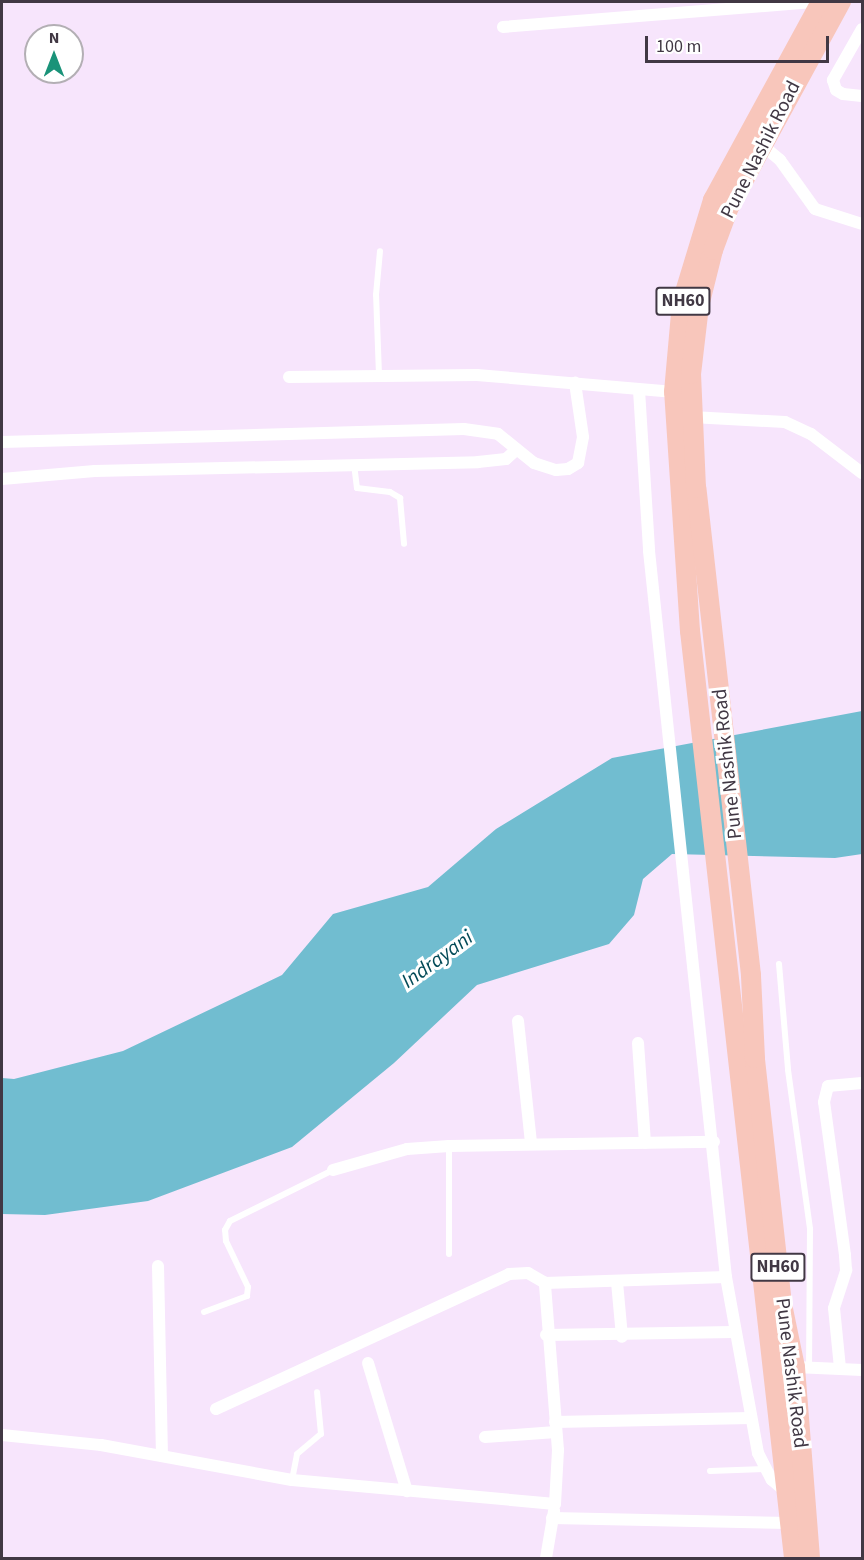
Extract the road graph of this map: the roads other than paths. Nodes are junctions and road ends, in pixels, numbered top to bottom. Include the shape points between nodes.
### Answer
1 (816, 2) edge
2 (821, 2) edge
3 (841, 2) edge
4 (503, 27) dead end
5 (862, 29) edge
6 (862, 96) edge
7 (761, 144) junction
8 (862, 224) edge
9 (380, 251) dead end
10 (379, 375) junction
11 (289, 377) dead end
12 (575, 383) junction
13 (639, 390) junction
14 (674, 392) junction
15 (692, 417) junction
16 (2, 442) edge
17 (516, 450) junction
18 (354, 464) junction
19 (862, 473) edge
20 (2, 479) edge
21 (404, 544) dead end
22 (779, 964) dead end
23 (518, 1021) dead end
24 (638, 1043) dead end
25 (862, 1083) edge
26 (714, 1142) junction
27 (531, 1143) junction
28 (645, 1143) junction
29 (449, 1146) junction
30 (333, 1170) joint
31 (449, 1254) dead end
32 (158, 1266) dead end
33 (726, 1277) junction
34 (617, 1282) junction
35 (545, 1283) junction
36 (204, 1311) dead end
37 (734, 1332) junction
38 (546, 1335) junction
39 (622, 1337) junction
40 (368, 1363) dead end
41 (802, 1367) junction
42 (840, 1368) junction
43 (771, 1369) junction
44 (862, 1370) edge
45 (317, 1392) dead end
46 (216, 1409) dead end
47 (751, 1418) junction
48 (555, 1427) junction
49 (2, 1435) edge
50 (484, 1437) dead end
51 (162, 1456) junction
52 (764, 1469) junction
53 (710, 1471) dead end
54 (292, 1480) junction
55 (407, 1491) junction
56 (785, 1491) junction
57 (555, 1504) junction
58 (552, 1518) junction
59 (790, 1523) junction
60 (546, 1558) edge
61 (794, 1558) edge
62 (810, 1558) edge

1 - 4 street
2 - 14 highway, Pune Nashik Road / NH60 via 712,200 680,311
3 - 7 highway, Pune Nashik Road / NH60
5 - 6 street via 833,80 836,90 843,94
7 - 8 street via 780,160 815,209
7 - 15 highway, Pune Nashik Road / NH60 via 740,182 713,250 694,332
9 - 10 lane via 376,295
10 - 11 street
10 - 12 street via 488,375
12 - 13 street
12 - 17 street via 583,437 578,463 568,469 550,469 534,464
13 - 14 street
13 - 26 street via 660,641
14 - 43 highway, Pune Nashik Road / NH60 via 690,631
15 - 19 street via 785,422 811,434
15 - 41 highway, Pune Nashik Road / NH60 via 782,1304
16 - 17 street via 464,429 498,434
17 - 18 street via 506,459 478,462
18 - 20 street via 95,471
18 - 21 lane via 357,488 390,492 400,498
22 - 41 lane via 788,1070 810,1229
23 - 27 street
24 - 28 street
25 - 42 street via 828,1086 824,1102 846,1270 834,1308
26 - 28 street
26 - 33 street
27 - 28 street
27 - 29 street
29 - 30 street via 407,1149
29 - 31 lane
30 - 36 lane via 230,1221 225,1230 226,1240 248,1287 247,1296
32 - 51 street
33 - 34 street
33 - 37 street
34 - 35 street
34 - 39 street
35 - 38 street
35 - 46 street via 528,1273 509,1274
37 - 39 street
37 - 47 street
38 - 39 street
38 - 48 street
40 - 55 street
41 - 42 street
41 - 43 highway
41 - 62 highway, Pune Nashik Road / NH60
42 - 44 street
43 - 56 highway, Pune Nashik Road / NH60
45 - 54 lane via 321,1434 297,1454
47 - 48 street
47 - 52 street
48 - 50 street
48 - 57 street
49 - 51 street
51 - 54 street
52 - 53 lane
52 - 56 street
54 - 55 street
55 - 57 street
56 - 59 highway, Pune Nashik Road / NH60
57 - 58 street
58 - 59 street
58 - 60 street
59 - 61 highway, Pune Nashik Road / NH60

